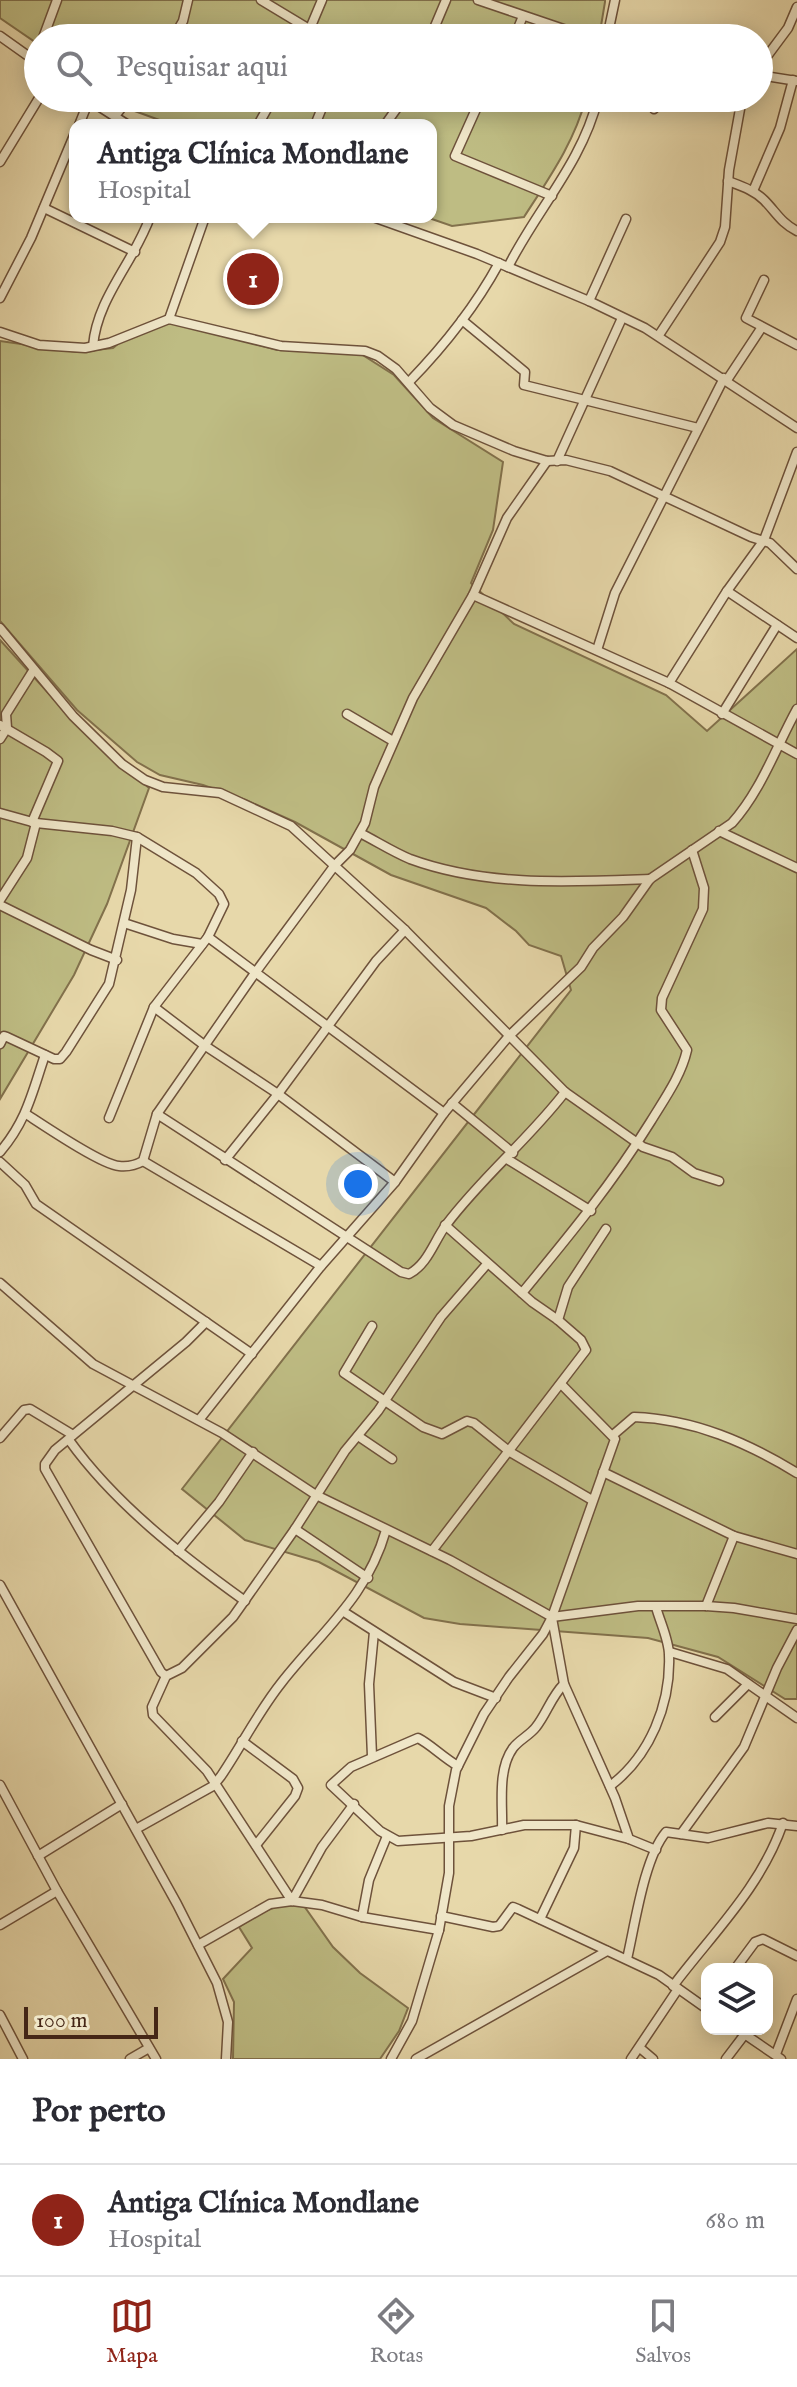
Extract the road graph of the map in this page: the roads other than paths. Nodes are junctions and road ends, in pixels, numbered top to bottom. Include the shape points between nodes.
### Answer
1 (57, 0) edge
2 (188, 0) edge
3 (261, 0) edge
4 (322, 0) edge
5 (446, 0) edge
6 (478, 0) edge
7 (615, 0) edge
8 (797, 7) edge
9 (523, 16) junction
10 (48, 24) edge
11 (181, 24) edge
12 (294, 24) edge
13 (312, 24) edge
14 (436, 24) edge
15 (520, 24) edge
16 (547, 24) edge
17 (610, 24) edge
18 (0, 37) edge
19 (773, 48) edge
20 (24, 51) edge
21 (773, 77) edge
22 (795, 81) edge
23 (30, 112) edge
24 (109, 112) edge
25 (118, 112) edge
26 (475, 112) edge
27 (594, 112) edge
28 (740, 112) edge
29 (115, 116) junction
30 (119, 119) edge
31 (69, 148) edge
32 (0, 162) edge
33 (728, 181) junction
34 (753, 191) junction
35 (552, 196) junction
36 (44, 208) junction
37 (626, 219) dead end
38 (69, 220) edge
39 (75, 223) edge
40 (147, 223) edge
41 (203, 223) edge
42 (393, 223) edge
43 (797, 231) edge
44 (135, 252) junction
45 (503, 265) junction
46 (764, 280) dead end
47 (0, 298) edge
48 (589, 301) junction
49 (622, 318) junction
50 (169, 319) junction
51 (462, 320) junction
52 (762, 327) junction
53 (0, 332) edge
54 (659, 335) junction
55 (797, 345) edge
56 (93, 346) junction
57 (726, 379) junction
58 (409, 382) junction
59 (587, 399) junction
60 (698, 428) junction
61 (797, 428) edge
62 (797, 452) edge
63 (552, 461) junction
64 (663, 496) junction
65 (764, 540) junction
66 (797, 569) edge
67 (727, 591) junction
68 (473, 595) junction
69 (777, 625) junction
70 (0, 628) edge
71 (797, 638) edge
72 (597, 650) junction
73 (33, 671) junction
74 (669, 683) junction
75 (797, 709) edge
76 (347, 714) dead end
77 (722, 714) junction
78 (3, 727) edge
79 (0, 739) edge
80 (393, 741) junction
81 (777, 744) junction
82 (797, 754) edge
83 (0, 813) edge
84 (34, 822) junction
85 (719, 831) junction
86 (360, 833) junction
87 (137, 837) junction
88 (692, 850) junction
89 (335, 865) junction
90 (797, 868) edge
91 (650, 879) junction
92 (0, 902) edge
93 (124, 923) junction
94 (405, 930) junction
95 (205, 940) junction
96 (117, 960) junction
97 (255, 973) junction
98 (154, 1007) junction
99 (327, 1027) junction
100 (509, 1036) junction
101 (0, 1044) edge
102 (204, 1045) junction
103 (45, 1055) junction
104 (565, 1092) junction
105 (278, 1094) junction
106 (452, 1103) junction
107 (444, 1113) junction
108 (26, 1114) junction
109 (157, 1114) junction
110 (109, 1118) dead end
111 (637, 1143) junction
112 (0, 1152) edge
113 (510, 1156) junction
114 (225, 1160) junction
115 (143, 1161) junction
116 (0, 1162) edge
117 (719, 1181) dead end
118 (395, 1182) junction
119 (591, 1211) junction
120 (445, 1225) junction
121 (606, 1229) dead end
122 (346, 1238) junction
123 (487, 1264) junction
124 (321, 1266) junction
125 (0, 1283) edge
126 (522, 1293) junction
127 (558, 1320) junction
128 (206, 1322) junction
129 (372, 1326) dead end
130 (252, 1354) junction
131 (562, 1385) junction
132 (133, 1386) junction
133 (384, 1400) junction
134 (199, 1420) junction
135 (613, 1435) junction
136 (358, 1436) junction
137 (0, 1438) edge
138 (71, 1438) junction
139 (253, 1452) junction
140 (510, 1452) junction
141 (392, 1459) dead end
142 (603, 1472) junction
143 (797, 1473) edge
144 (316, 1495) junction
145 (592, 1500) junction
146 (295, 1529) junction
147 (386, 1530) junction
148 (734, 1536) junction
149 (178, 1551) junction
150 (432, 1551) junction
151 (797, 1554) edge
152 (368, 1578) junction
153 (0, 1585) edge
154 (245, 1601) junction
155 (706, 1606) junction
156 (656, 1607) junction
157 (344, 1612) junction
158 (552, 1617) junction
159 (797, 1619) edge
160 (797, 1630) edge
161 (374, 1632) junction
162 (670, 1652) junction
163 (166, 1676) junction
164 (564, 1684) junction
165 (748, 1684) junction
166 (765, 1697) junction
167 (496, 1698) junction
168 (715, 1717) dead end
169 (797, 1718) edge
170 (242, 1741) junction
171 (372, 1756) junction
172 (458, 1766) junction
173 (215, 1783) junction
174 (0, 1785) edge
175 (610, 1786) junction
176 (122, 1804) junction
177 (354, 1804) junction
178 (783, 1823) junction
179 (576, 1825) junction
180 (797, 1826) edge
181 (136, 1829) junction
182 (502, 1830) junction
183 (681, 1834) junction
184 (387, 1836) junction
185 (447, 1839) junction
186 (629, 1839) junction
187 (256, 1845) junction
188 (656, 1850) junction
189 (38, 1856) junction
190 (57, 1891) junction
191 (292, 1901) junction
192 (441, 1916) junction
193 (362, 1917) junction
194 (540, 1919) junction
195 (0, 1925) edge
196 (439, 1930) junction
197 (198, 1945) junction
198 (607, 1951) junction
199 (797, 1956) edge
200 (627, 1959) junction
201 (739, 1963) edge
202 (676, 1988) junction
203 (797, 1999) edge
204 (701, 2005) edge
205 (0, 2015) edge
206 (739, 2035) edge
207 (746, 2035) edge
208 (149, 2048) junction
209 (640, 2048) junction
210 (779, 2056) edge
211 (23, 2059) edge
212 (130, 2059) edge
213 (156, 2059) edge
214 (226, 2059) edge
215 (391, 2059) edge
216 (416, 2059) edge
217 (631, 2059) edge
218 (653, 2059) edge
219 (726, 2059) edge

1 - 10 street
2 - 11 street
3 - 12 street
4 - 13 street
5 - 14 street
6 - 9 street
7 - 17 street
8 - 19 street
9 - 15 street
9 - 16 street
18 - 20 street
21 - 22 street
22 - 34 street
23 - 32 street
24 - 29 street
25 - 29 street
26 - 35 street via 455,156
27 - 35 street
28 - 33 street
29 - 30 street
31 - 36 street
33 - 34 street
33 - 54 street via 720,242
34 - 43 street
35 - 45 street
36 - 38 street
36 - 47 street
37 - 48 street
39 - 44 street
40 - 44 street
41 - 50 street
42 - 45 street
44 - 56 street via 100,314
45 - 48 street
45 - 51 street
46 - 52 street via 746,318
48 - 49 street
49 - 54 street
49 - 59 street
50 - 56 street
50 - 58 street via 281,346 365,351
51 - 58 street
51 - 59 street via 525,372 524,385
52 - 55 street
52 - 57 street
53 - 56 street via 39,345
54 - 57 street
57 - 60 street
57 - 61 street
58 - 63 street via 453,425
59 - 60 street
59 - 63 street
60 - 64 street
62 - 65 street
63 - 64 street via 610,471
63 - 68 street via 507,518
64 - 65 street
64 - 72 street via 615,593
65 - 66 street
65 - 67 street
67 - 69 street
67 - 74 street
68 - 72 street
68 - 80 street
69 - 71 street
69 - 77 street
70 - 73 street
72 - 74 street
73 - 78 street
73 - 89 street via 122,764 145,780 243,801 291,826
74 - 77 street
75 - 81 street
76 - 80 street
77 - 81 street
78 - 79 street
78 - 84 street via 58,761
80 - 86 street
81 - 82 street
81 - 85 street via 747,804
83 - 84 street
84 - 87 street
84 - 92 street via 27,858
85 - 88 street
85 - 90 street
86 - 89 street
86 - 91 street via 409,859 463,874 554,883
87 - 93 street
87 - 95 street via 196,873 222,899 221,913
88 - 91 street
88 - 111 street via 704,888 703,909 661,1010 687,1050 682,1069
89 - 94 street
89 - 97 street
91 - 100 street via 581,967
92 - 96 street
93 - 95 street via 173,939
93 - 96 street
94 - 99 street
94 - 100 street
95 - 97 street
95 - 98 street
96 - 103 street via 109,984 66,1052 60,1059
97 - 99 street
97 - 102 street
98 - 102 street
98 - 110 street
99 - 105 street
99 - 107 street
100 - 104 street
100 - 106 street
101 - 103 street via 4,1036
102 - 105 street
102 - 109 street
103 - 108 street
104 - 111 street
104 - 113 street
105 - 114 street
105 - 118 street
106 - 107 street
106 - 113 street
107 - 118 street
108 - 112 street
108 - 115 street via 116,1167
109 - 114 street
109 - 115 street
111 - 117 street
111 - 119 street
113 - 119 street
113 - 120 street
114 - 122 street
115 - 124 street
116 - 128 street via 25,1185 36,1204
118 - 122 street
119 - 126 street
120 - 122 street via 409,1274
120 - 123 street
121 - 127 street via 568,1287
122 - 124 street
123 - 126 street
123 - 133 street via 441,1317
124 - 130 street
125 - 132 street via 93,1364
126 - 127 street
127 - 131 street via 586,1350
128 - 130 street
128 - 132 street
129 - 133 street via 344,1373
130 - 134 street
131 - 135 street
131 - 140 street
132 - 134 street
132 - 138 street
133 - 136 street
133 - 140 street via 442,1434 467,1421 474,1423
134 - 139 street
135 - 142 street
135 - 143 street via 634,1417 688,1424 760,1450
136 - 141 street
136 - 144 street
137 - 138 street via 30,1409
138 - 149 street via 82,1459
138 - 163 street via 55,1450 45,1469
139 - 144 street
139 - 149 street
140 - 145 street
140 - 150 street
142 - 145 street
142 - 148 street
144 - 146 street
144 - 147 street
145 - 158 street
146 - 152 street
146 - 154 street
147 - 150 street
147 - 152 street
148 - 151 street
148 - 155 street
149 - 154 street
150 - 158 street
152 - 157 street
153 - 176 street
154 - 163 street via 182,1668
155 - 156 street
155 - 159 street
156 - 158 street
156 - 162 street
157 - 161 street
157 - 170 street via 284,1679
158 - 164 street
158 - 167 street
160 - 166 street
161 - 167 street via 454,1682
161 - 171 street via 369,1684
162 - 165 street via 727,1669
162 - 175 street via 663,1711 636,1760
163 - 173 street via 153,1715
164 - 175 street
164 - 182 street via 508,1758
165 - 166 street
165 - 168 street
166 - 169 street
166 - 183 street via 744,1747
167 - 172 street
170 - 173 street
170 - 187 street via 298,1788
171 - 172 street via 418,1738
171 - 177 street via 331,1785
172 - 185 street
173 - 181 street
173 - 187 street
174 - 189 street
175 - 186 street
176 - 181 street
176 - 189 street
177 - 184 street
177 - 191 street
178 - 180 street
178 - 183 street via 708,1838
178 - 202 street via 769,1860
179 - 182 street
179 - 186 street
179 - 194 street via 574,1848
181 - 197 street
182 - 185 street
183 - 188 street via 666,1832
184 - 185 street via 398,1841
184 - 193 street via 369,1880
185 - 192 street via 449,1873
186 - 188 street
187 - 191 street
188 - 200 street
189 - 190 street
190 - 195 street
190 - 208 street
191 - 193 street
191 - 197 street via 270,1904
192 - 194 street via 499,1926 513,1907
192 - 196 street
193 - 196 street
194 - 198 street
196 - 215 street via 412,2021
197 - 214 street via 224,2003
198 - 200 street
198 - 216 street
199 - 201 street via 763,1939
200 - 202 street
202 - 204 street
202 - 209 street
203 - 210 street
205 - 211 street
206 - 219 street
207 - 210 street
208 - 212 street
208 - 213 street
209 - 217 street
209 - 218 street

